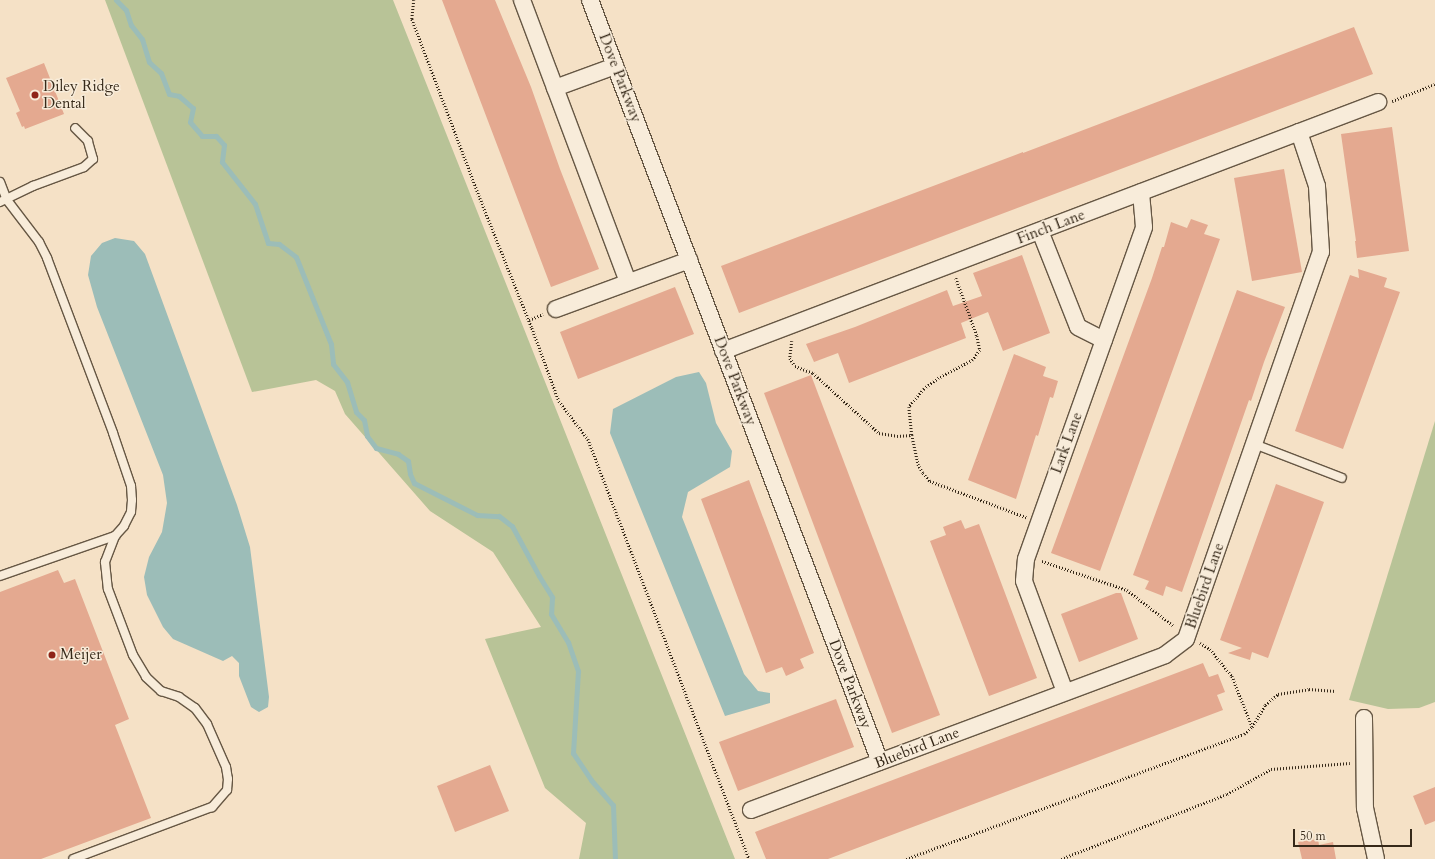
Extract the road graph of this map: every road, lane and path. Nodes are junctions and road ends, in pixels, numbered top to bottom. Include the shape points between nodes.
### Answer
1 (414, 0) edge
2 (522, 0) edge
3 (590, 0) edge
4 (615, 66) junction
5 (1435, 84) edge
6 (555, 88) junction
7 (1378, 102) joint
8 (75, 128) dead end
9 (1299, 132) junction
10 (0, 182) edge
11 (1142, 192) junction
12 (3, 201) edge
13 (1040, 231) junction
14 (689, 260) junction
15 (951, 264) junction
16 (628, 282) junction
17 (556, 309) dead end
18 (796, 323) junction
19 (1104, 340) junction
20 (723, 351) junction
21 (912, 435) junction
22 (1254, 444) junction
23 (1342, 478) dead end
24 (1039, 522) junction
25 (115, 536) junction
26 (1026, 556) junction
27 (0, 576) edge
28 (1188, 635) junction
29 (1336, 691) dead end
30 (1066, 692) junction
31 (1364, 718) dead end
32 (1252, 727) junction
33 (880, 762) junction
34 (1365, 762) junction
35 (751, 810) dead end
36 (73, 859) edge
37 (749, 859) edge
38 (906, 859) edge
39 (1061, 859) edge
40 (1376, 859) edge

1 - 37 path via 412,19 559,401 588,439
2 - 6 street
3 - 4 street, Dove Parkway
4 - 6 street
4 - 14 street, Dove Parkway
5 - 7 path via 1388,102
6 - 16 street
7 - 9 street, Finch Lane
8 - 12 lane via 88,141 93,159 84,167 33,186
9 - 11 street, Finch Lane
9 - 22 street, Bluebird Lane via 1317,186 1321,252
10 - 12 lane
11 - 13 street, Finch Lane
11 - 19 street, Lark Lane via 1144,227
12 - 25 lane via 36,237 47,258 131,486 131,512
13 - 15 street, Finch Lane
13 - 19 street via 1078,327
14 - 16 street
14 - 20 street, Dove Parkway
15 - 18 street, Finch Lane
15 - 21 path via 980,350 973,360 924,389 909,407
16 - 17 street
18 - 20 street, Finch Lane
18 - 21 path via 790,358 795,366 813,373 879,433
19 - 24 street, Lark Lane
20 - 33 street, Dove Parkway
21 - 24 path via 918,464 930,481
22 - 23 lane
22 - 28 street, Bluebird Lane
24 - 26 street, Lark Lane
25 - 27 lane
25 - 36 lane via 105,562 108,589 133,656 146,677 161,691 179,697 195,708 207,724 226,767 227,790 212,807
26 - 28 path via 1127,590
26 - 30 street, Lark Lane via 1024,581
28 - 30 street, Bluebird Lane via 1165,655
28 - 32 path via 1210,649 1232,676
29 - 32 path via 1309,689 1278,694 1265,705
30 - 33 street, Bluebird Lane
31 - 34 street
32 - 38 path via 1244,734
33 - 35 street, Bluebird Lane
34 - 39 path via 1271,769 1227,794
34 - 40 street via 1365,808

